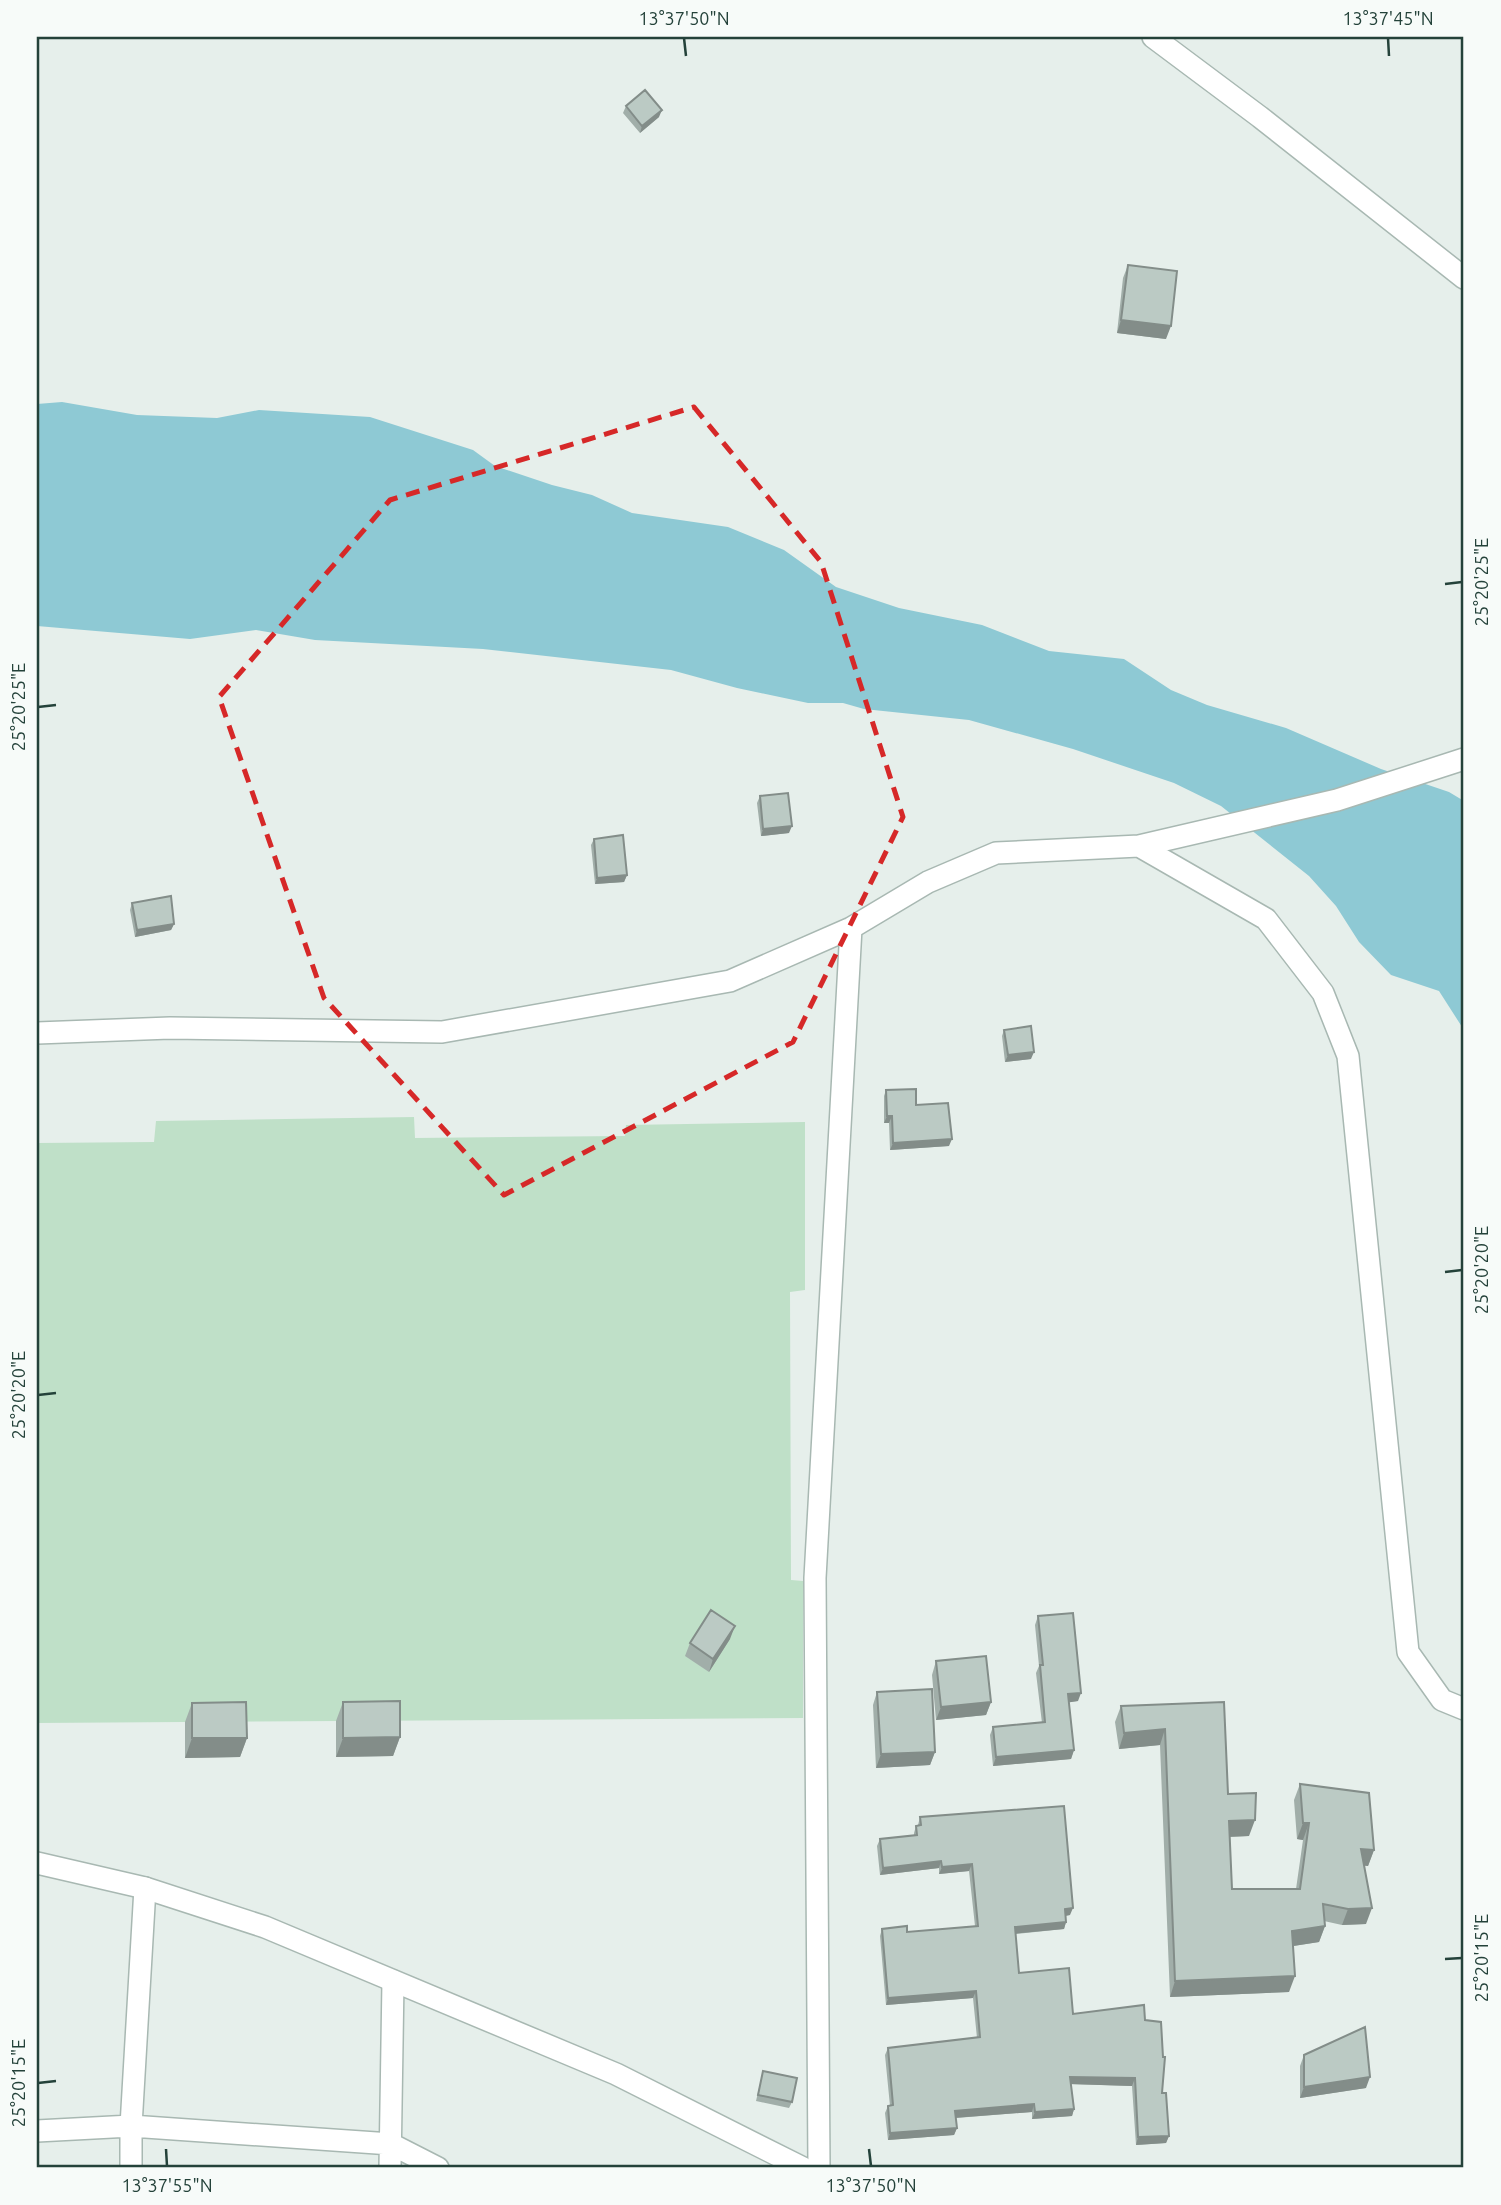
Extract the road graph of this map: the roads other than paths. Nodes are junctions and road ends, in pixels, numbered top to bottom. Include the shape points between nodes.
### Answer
1 (1153, 37) edge
2 (1464, 278) edge
3 (1464, 760) edge
4 (1139, 846) junction
5 (851, 928) junction
6 (37, 1033) edge
7 (1464, 1709) edge
8 (37, 1863) edge
9 (145, 1888) junction
10 (393, 1981) junction
11 (131, 2126) junction
12 (37, 2131) edge
13 (391, 2144) junction
14 (131, 2168) edge
15 (390, 2168) edge
16 (438, 2168) edge
17 (803, 2168) edge
18 (818, 2168) edge

1 - 2 street
3 - 4 street via 1337,800
4 - 5 street via 996,853 928,882
4 - 7 street via 1266,919 1323,993 1348,1056 1408,1652 1442,1700
5 - 6 street via 730,981 442,1032 170,1028
5 - 18 street via 815,1578
8 - 9 street
9 - 10 street via 265,1927
9 - 11 street
10 - 13 street
10 - 17 street via 616,2074
11 - 12 street
11 - 13 street
11 - 14 street
13 - 15 street
13 - 16 street

